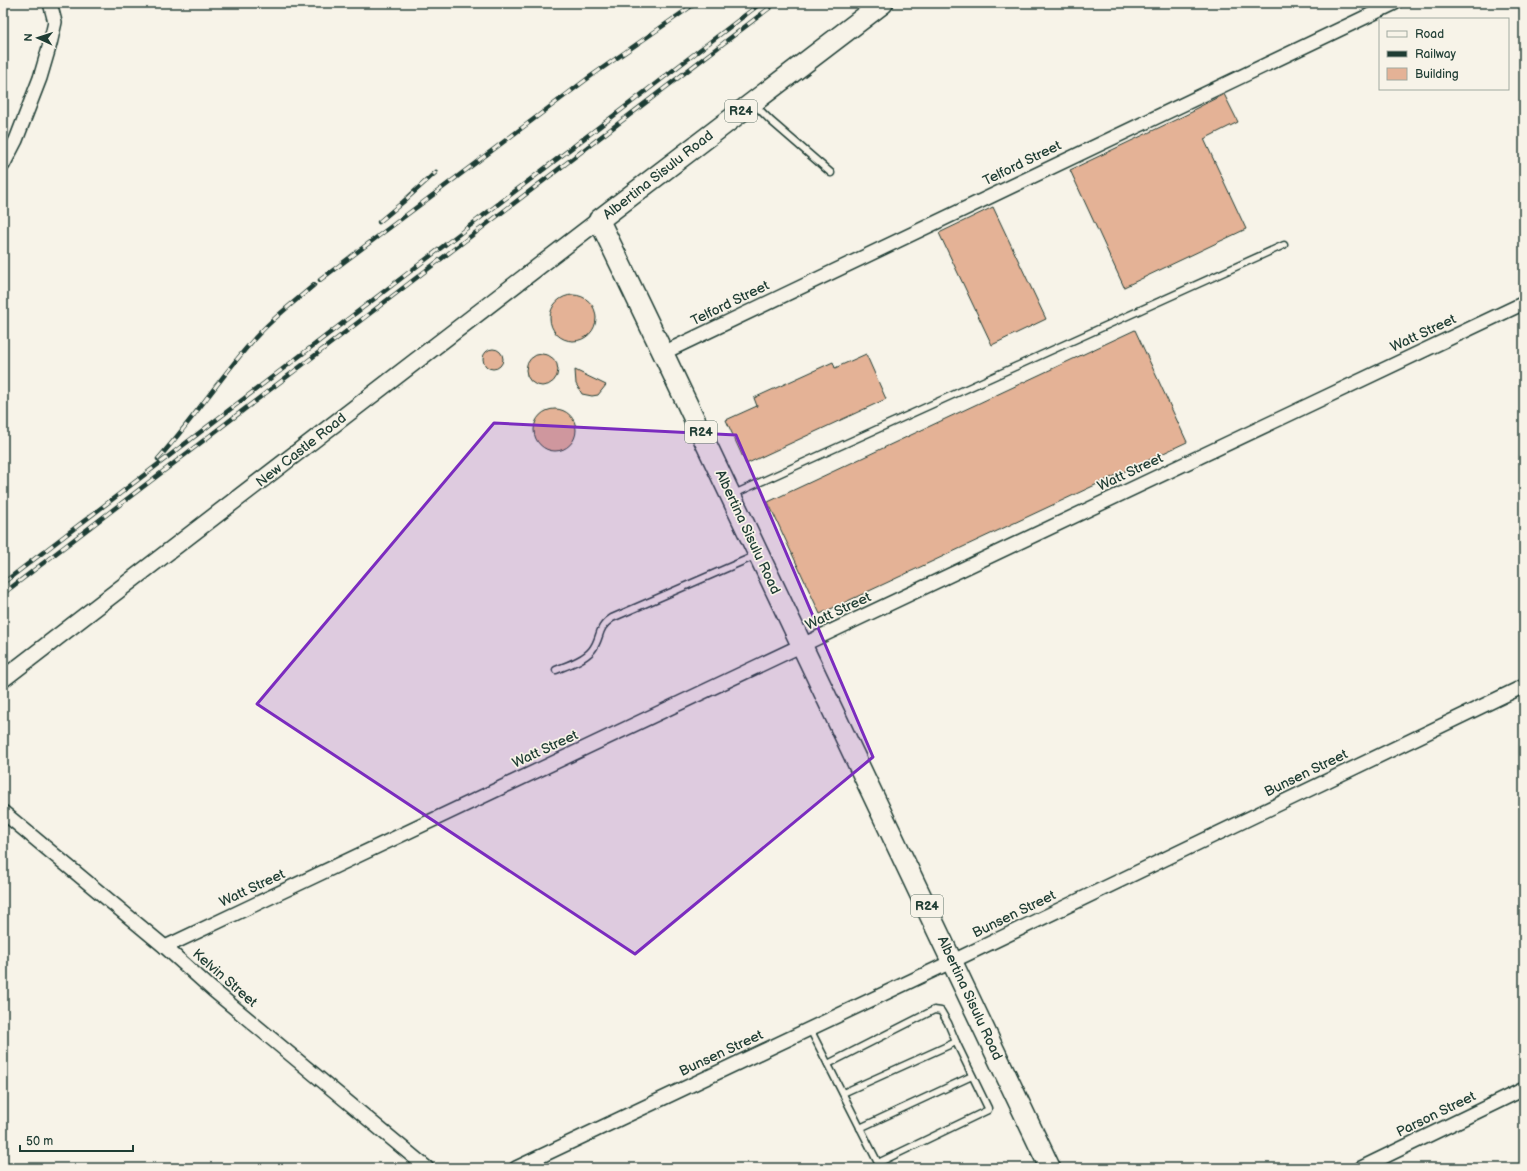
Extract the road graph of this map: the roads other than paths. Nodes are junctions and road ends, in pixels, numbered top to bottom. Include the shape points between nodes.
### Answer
1 (50, 3) edge
2 (883, 3) edge
3 (1395, 3) edge
4 (752, 103) junction
5 (3, 166) edge
6 (831, 173) dead end
7 (599, 220) junction
8 (1284, 245) dead end
9 (1524, 303) edge
10 (663, 353) junction
11 (730, 495) junction
12 (758, 554) junction
13 (802, 645) junction
14 (556, 670) dead end
15 (3, 679) edge
16 (1524, 686) edge
17 (3, 812) edge
18 (165, 947) junction
19 (953, 961) junction
20 (810, 1029) junction
21 (956, 1042) junction
22 (828, 1064) junction
23 (972, 1076) junction
24 (1524, 1089) edge
25 (843, 1093) junction
26 (860, 1128) junction
27 (427, 1168) edge
28 (516, 1168) edge
29 (1050, 1168) edge
30 (1361, 1168) edge

1 - 5 street via 55,22 50,44 19,134
2 - 4 main road, Albertina Sisulu Road / R24
3 - 10 street, Telford Street
4 - 6 lane
4 - 7 main road, Albertina Sisulu Road / R24
7 - 10 main road, Albertina Sisulu Road / R24
7 - 15 street, New Castle Road
8 - 11 lane
9 - 13 street, Watt Street
10 - 11 main road, Albertina Sisulu Road / R24
11 - 12 main road, Albertina Sisulu Road / R24
12 - 13 main road, Albertina Sisulu Road / R24
12 - 14 lane via 612,618 600,630 593,649
13 - 18 street, Watt Street
13 - 19 main road, Albertina Sisulu Road / R24
16 - 19 street, Bunsen Street
17 - 18 street, Kelvin Street
18 - 27 street, Kelvin Street
19 - 20 street, Bunsen Street
19 - 29 main road, Albertina Sisulu Road / R24
20 - 22 lane
20 - 28 street, Bunsen Street
21 - 22 lane via 941,1011 934,1010
21 - 23 lane
21 - 25 lane
22 - 25 lane
23 - 26 lane
23 - 26 lane via 988,1110 878,1162
24 - 30 street, Parson Street
25 - 26 lane

